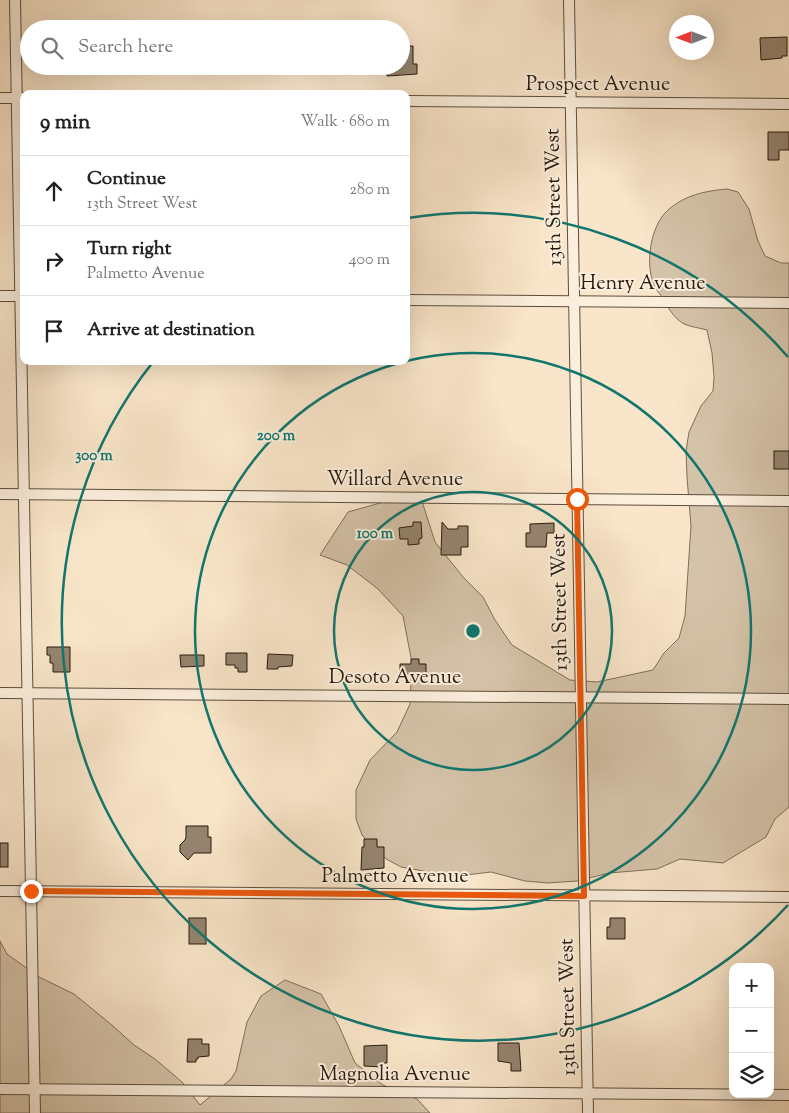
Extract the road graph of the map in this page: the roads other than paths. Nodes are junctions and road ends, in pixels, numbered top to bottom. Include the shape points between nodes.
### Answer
1 (16, 0) edge
2 (568, 0) edge
3 (21, 90) edge
4 (0, 98) edge
5 (20, 98) edge
6 (410, 101) edge
7 (570, 102) junction
8 (789, 104) edge
9 (0, 296) edge
10 (20, 296) edge
11 (410, 300) edge
12 (574, 301) junction
13 (789, 303) edge
14 (23, 365) edge
15 (0, 494) edge
16 (25, 494) junction
17 (577, 499) junction
18 (789, 501) edge
19 (28, 693) junction
20 (0, 694) edge
21 (580, 697) junction
22 (789, 699) edge
23 (0, 891) edge
24 (31, 891) junction
25 (584, 896) junction
26 (789, 897) edge
27 (0, 1089) edge
28 (35, 1090) junction
29 (588, 1094) junction
30 (789, 1096) edge
31 (35, 1113) edge
32 (588, 1113) edge

1 - 3 street
2 - 7 street, 13th Street West
4 - 5 street
6 - 7 street, Prospect Avenue
7 - 8 street, Prospect Avenue
7 - 12 street, 13th Street West
9 - 10 street
11 - 12 street, Henry Avenue
12 - 13 street, Henry Avenue
12 - 17 street, 13th Street West
14 - 16 street
15 - 16 street, Willard Avenue
16 - 17 street, Willard Avenue
16 - 19 street
17 - 18 street, Willard Avenue
17 - 21 street, 13th Street West
19 - 20 street, Desoto Avenue
19 - 21 street, Desoto Avenue
19 - 24 street
21 - 22 street, Desoto Avenue
21 - 25 street, 13th Street West
23 - 24 street, Palmetto Avenue
24 - 25 street, Palmetto Avenue
24 - 28 street
25 - 26 street, Palmetto Avenue
25 - 29 street, 13th Street West
27 - 28 street, Magnolia Avenue
28 - 29 street, Magnolia Avenue
28 - 31 street
29 - 30 street, Magnolia Avenue
29 - 32 street, 13th Street West

